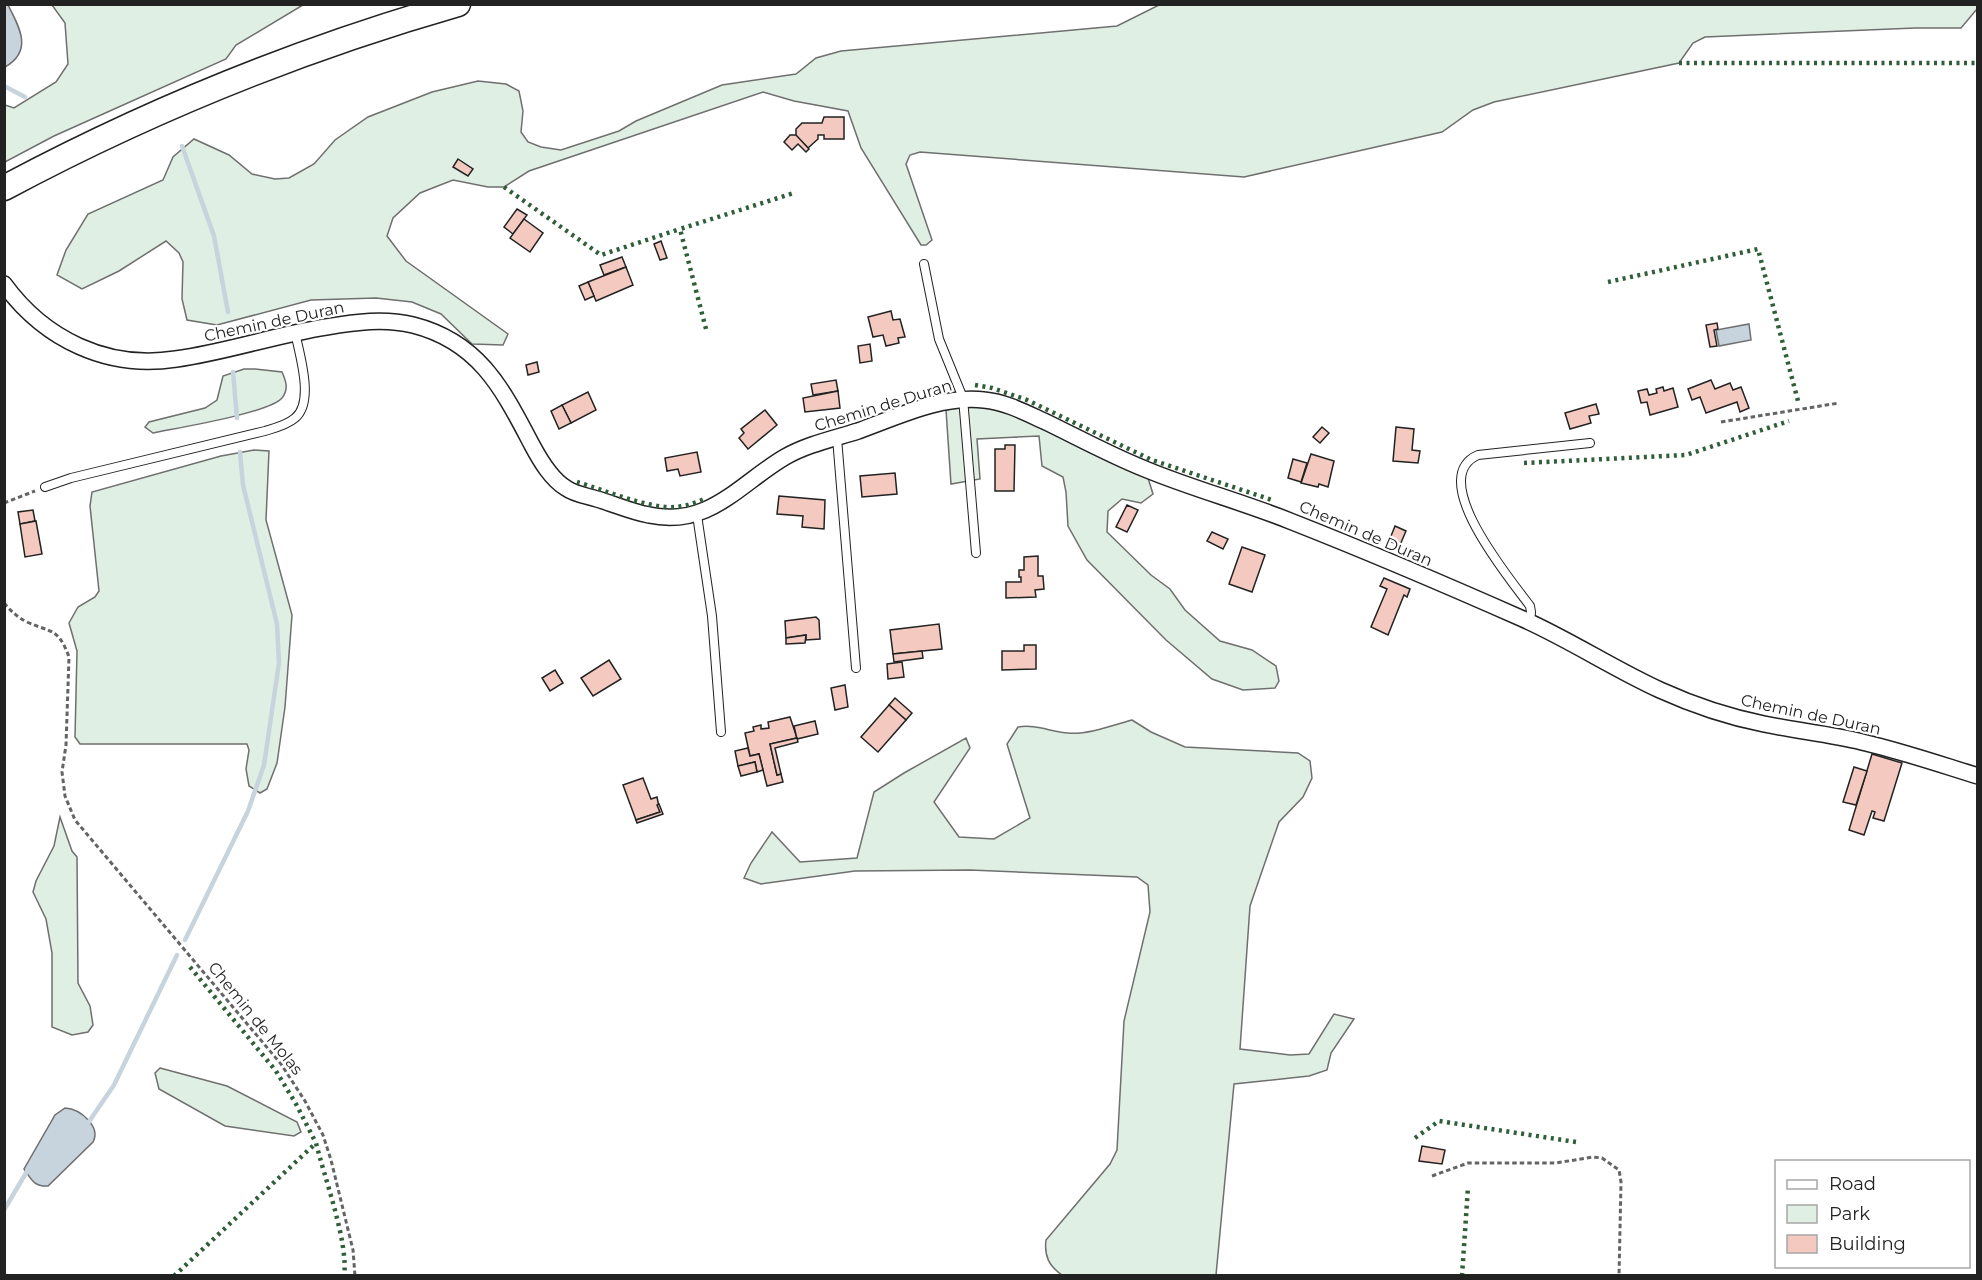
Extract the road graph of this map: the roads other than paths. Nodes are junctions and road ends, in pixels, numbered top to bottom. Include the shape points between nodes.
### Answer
1 (458, 4) edge
2 (4, 188) edge
3 (924, 264) dead end
4 (4, 284) edge
5 (295, 332) junction
6 (963, 398) junction
7 (837, 438) junction
8 (1590, 443) dead end
9 (45, 486) road end
10 (697, 515) junction
11 (976, 553) dead end
12 (1530, 622) junction
13 (856, 668) dead end
14 (722, 732) dead end
15 (1977, 776) edge

1 - 2 highway via 394,22 210,90
3 - 6 lane via 939,339
4 - 5 street, Chemin de Duran via 21,306 51,332 86,350 126,360 170,360
5 - 9 lane via 305,383 304,403 297,417 265,431
5 - 10 street, Chemin de Duran via 366,321 393,321 446,337 487,369 537,455 567,489 648,515 675,519
6 - 7 street, Chemin de Duran
6 - 11 lane
6 - 12 street, Chemin de Duran via 991,400 1018,410 1145,469 1288,520
7 - 10 street, Chemin de Duran via 785,457 724,501
7 - 13 lane
8 - 12 lane via 1478,455 1465,464 1462,491 1481,538 1530,606
10 - 14 lane via 712,616
12 - 15 street, Chemin de Duran via 1659,690 1704,708 1761,724 1860,741

